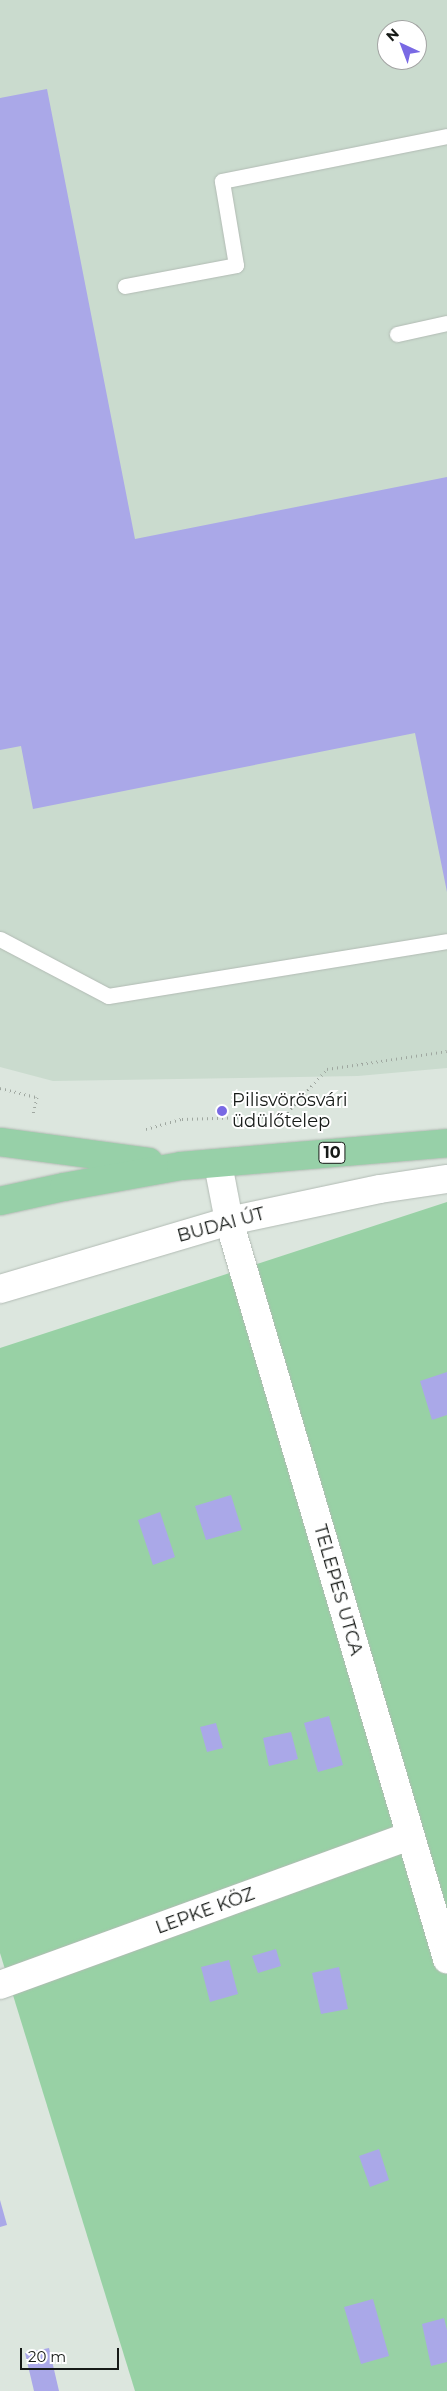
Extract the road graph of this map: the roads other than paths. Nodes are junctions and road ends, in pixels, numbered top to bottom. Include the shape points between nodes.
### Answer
1 (447, 136) edge
2 (125, 286) dead end
3 (447, 323) edge
4 (397, 334) dead end
5 (0, 940) edge
6 (447, 941) edge
7 (0, 1142) edge
8 (447, 1143) edge
9 (218, 1164) junction
10 (181, 1166) junction
11 (447, 1180) edge
12 (0, 1201) edge
13 (229, 1221) junction
14 (0, 1289) edge
15 (410, 1836) junction
16 (447, 1959) edge
17 (0, 1985) edge

1 - 2 lane via 222,181 236,264
3 - 4 lane
5 - 6 lane via 108,996
7 - 10 main road, 10
8 - 9 main road, 10
9 - 10 main road, 10
9 - 13 street, TELEPES UTCA
10 - 12 main road, 10 via 64,1186
11 - 13 street, BUDAI ÚT via 380,1189
13 - 14 street, BUDAI ÚT
13 - 15 street, TELEPES UTCA
15 - 16 street, TELEPES UTCA
15 - 17 street, LEPKE KÖZ

